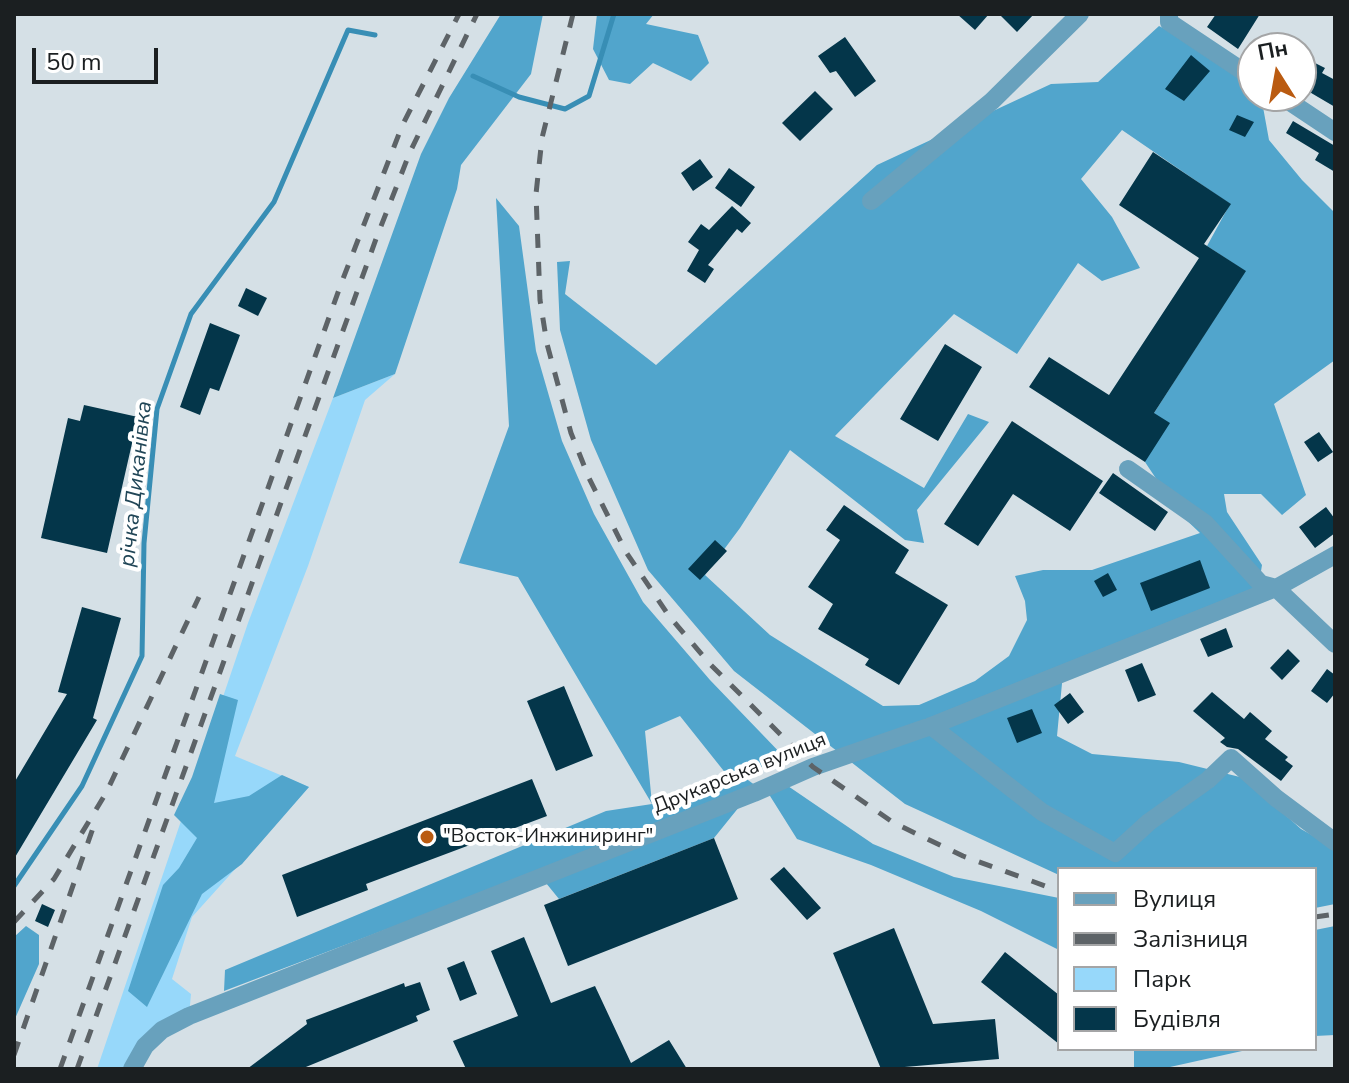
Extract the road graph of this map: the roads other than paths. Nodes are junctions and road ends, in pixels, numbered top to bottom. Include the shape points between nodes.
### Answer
1 (1080, 14) edge
2 (1169, 18) edge
3 (1237, 67) edge
4 (1305, 112) edge
5 (1335, 132) edge
6 (871, 201) dead end
7 (1128, 469) dead end
8 (1335, 555) edge
9 (1276, 588) junction
10 (1335, 644) edge
11 (931, 726) junction
12 (1335, 842) edge
13 (132, 1069) edge

1 - 6 street via 992,101
2 - 3 street
4 - 5 street
7 - 9 street via 1205,523 1261,584
8 - 9 street, Друкарська вулиця
9 - 10 street
9 - 11 street, Друкарська вулиця
11 - 12 street via 1042,812 1115,853 1231,758
11 - 13 street, Друкарська вулиця via 813,767 189,1016 162,1030

